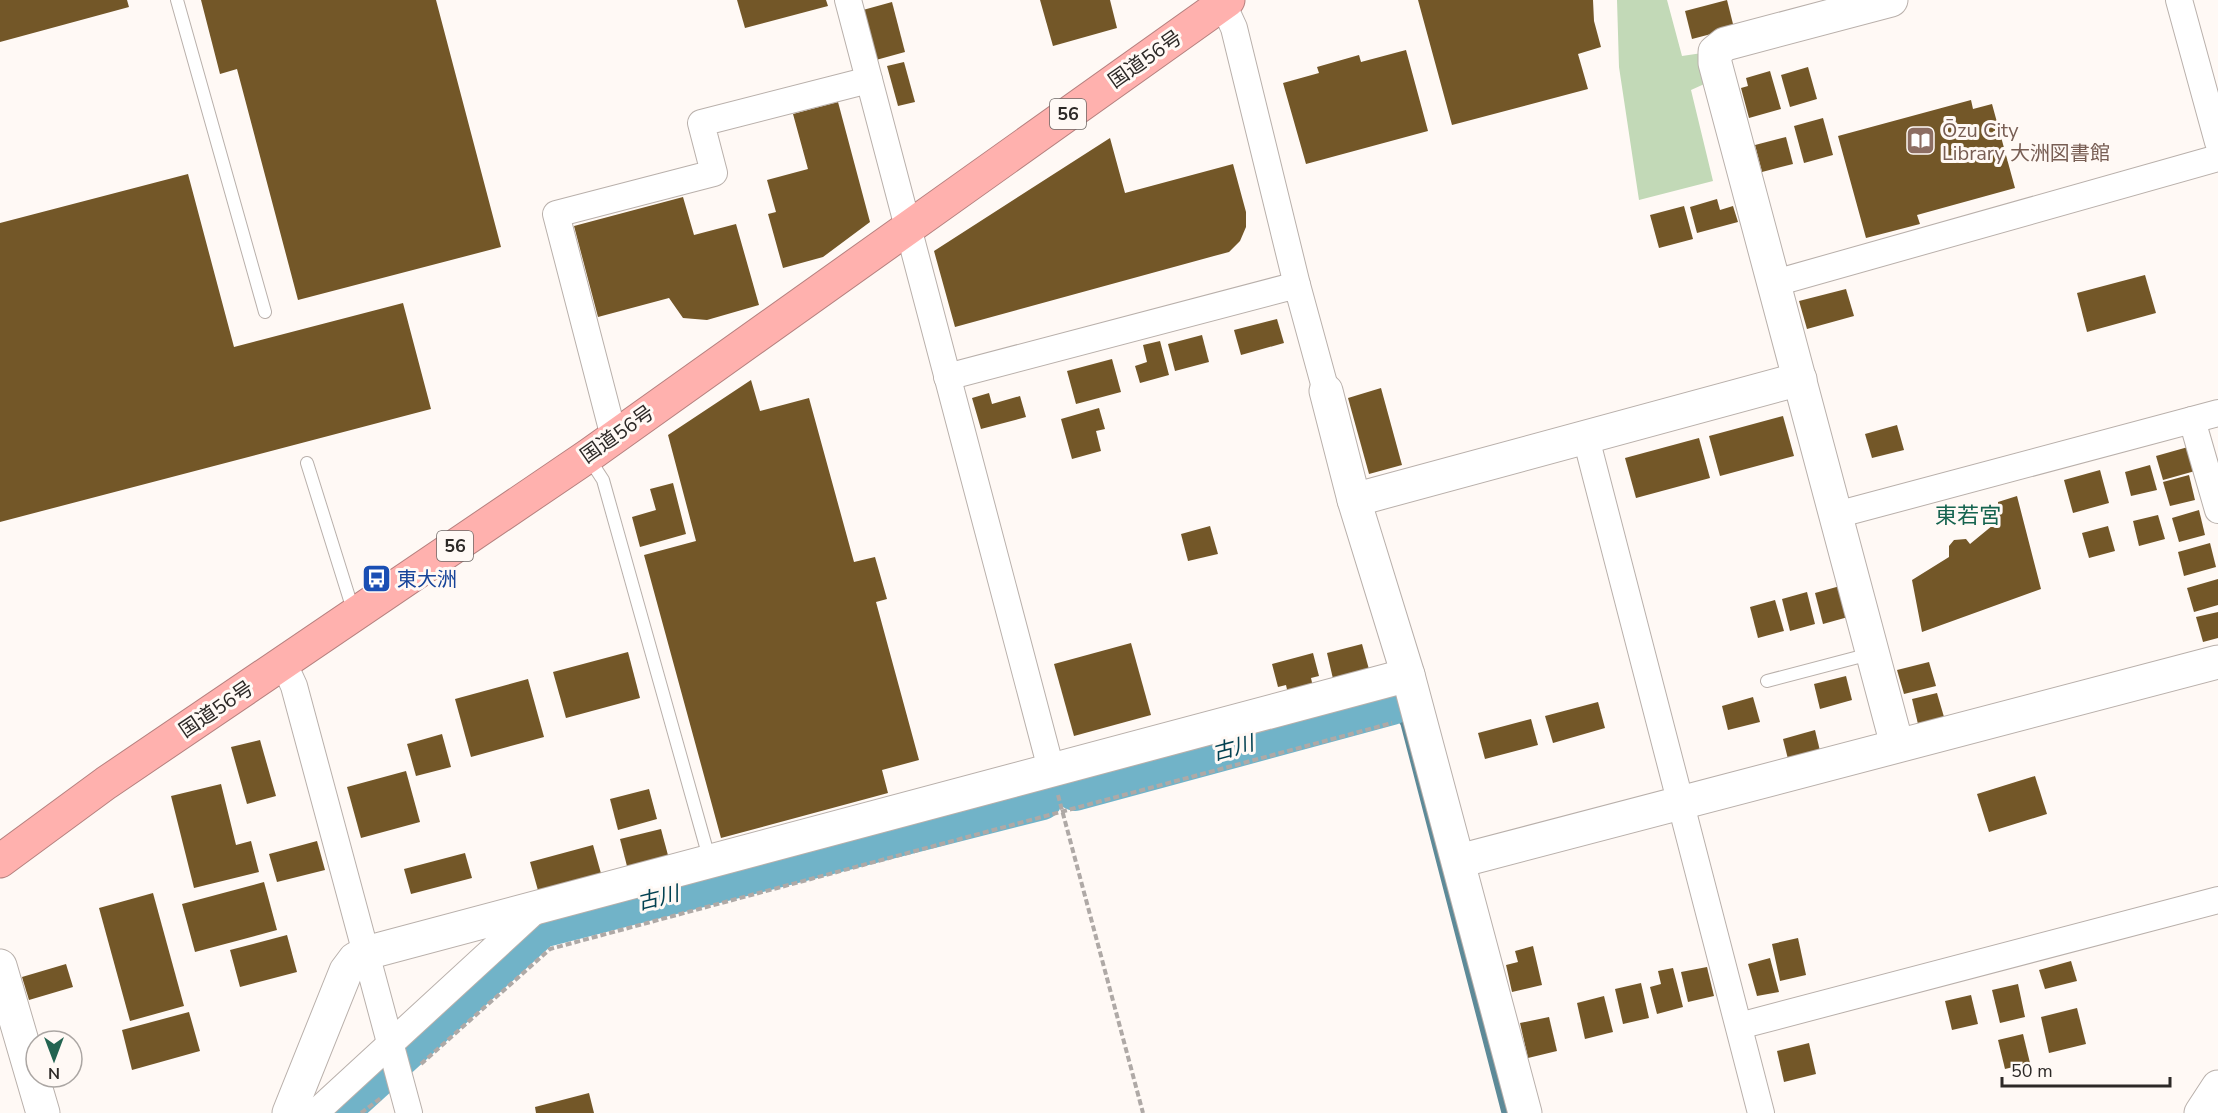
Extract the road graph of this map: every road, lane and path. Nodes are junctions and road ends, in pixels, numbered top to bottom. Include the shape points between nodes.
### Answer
1 (177, 0) edge
2 (848, 0) edge
3 (1891, 0) edge
4 (2179, 0) edge
5 (1226, 2) edge
6 (869, 80) junction
7 (2218, 142) edge
8 (2218, 159) edge
9 (907, 228) junction
10 (1775, 283) junction
11 (1297, 285) junction
12 (265, 312) dead end
13 (947, 377) junction
14 (1800, 379) junction
15 (1326, 391) joint
16 (2218, 413) edge
17 (2192, 420) junction
18 (614, 436) junction
19 (1586, 438) junction
20 (588, 456) junction
21 (307, 464) dead end
22 (1354, 500) junction
23 (2218, 510) edge
24 (1836, 515) junction
25 (354, 614) junction
26 (1872, 654) junction
27 (2218, 662) edge
28 (284, 664) junction
29 (1408, 675) junction
30 (1767, 681) dead end
31 (1389, 724) dead end
32 (1897, 744) junction
33 (1051, 769) junction
34 (1681, 801) junction
35 (1062, 813) junction
36 (0, 861) edge
37 (710, 861) junction
38 (1459, 861) junction
39 (2218, 900) edge
40 (540, 906) junction
41 (366, 953) junction
42 (0, 966) edge
43 (1739, 1026) junction
44 (391, 1046) junction
45 (401, 1082) junction
46 (2218, 1087) edge
47 (43, 1113) edge
48 (289, 1113) edge
49 (315, 1113) edge
50 (361, 1113) edge
51 (409, 1113) edge
52 (1143, 1113) edge
53 (1525, 1113) edge
54 (1761, 1113) edge
55 (2201, 1113) edge

1 - 12 lane
2 - 6 street
3 - 10 street via 1725,44 1715,52
4 - 7 street
5 - 9 highway, 国道56号 / 56
5 - 11 street
6 - 9 street
6 - 18 street via 701,123 714,173 556,214
8 - 10 street
9 - 13 street
9 - 18 highway, 国道56号 / 56
10 - 14 street
11 - 13 street
11 - 15 street
13 - 33 street
14 - 19 street
14 - 24 street
15 - 22 street
16 - 17 street
17 - 23 street
17 - 24 street
18 - 20 highway, 国道56号 / 56
19 - 22 street
19 - 34 street
20 - 25 highway, 国道56号 / 56
20 - 37 lane via 603,480
21 - 25 lane
22 - 29 street
24 - 26 street
25 - 28 highway, 国道56号 / 56
26 - 30 lane
26 - 32 street
27 - 32 street
28 - 36 highway, 国道56号 / 56 via 106,783
28 - 41 street via 294,686
29 - 33 street
29 - 38 street
31 - 35 path
32 - 34 street
33 - 35 path
33 - 37 street
34 - 38 street
34 - 43 street
35 - 45 path via 550,949
35 - 52 path
37 - 40 street
38 - 53 street
39 - 43 street
40 - 41 street
40 - 44 street
41 - 44 street
41 - 48 street via 346,971
42 - 47 street
43 - 54 street
44 - 45 street
44 - 49 street
45 - 50 path
45 - 51 street
46 - 55 street

